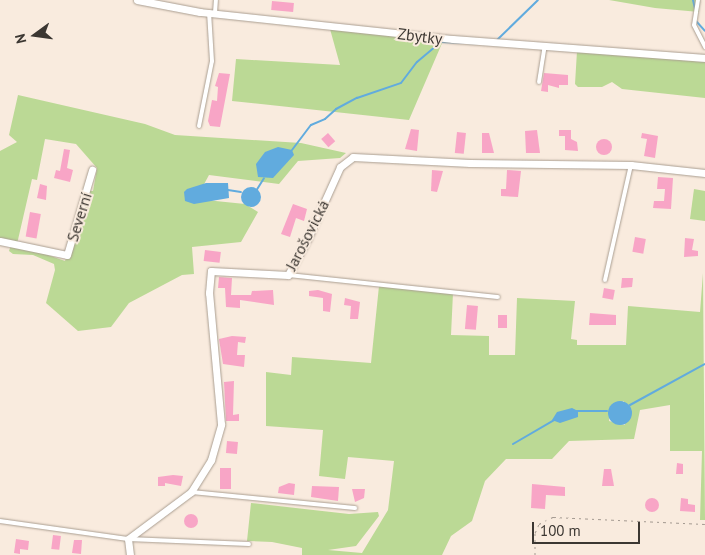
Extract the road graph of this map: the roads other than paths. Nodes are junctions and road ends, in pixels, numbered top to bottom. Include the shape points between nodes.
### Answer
1 (137, 0) edge
2 (216, 0) edge
3 (698, 0) edge
4 (212, 13) junction
5 (545, 46) junction
6 (705, 48) edge
7 (705, 58) edge
8 (539, 82) dead end
9 (199, 126) dead end
10 (630, 165) junction
11 (92, 170) dead end
12 (705, 173) edge
13 (0, 240) edge
14 (288, 275) junction
15 (605, 280) dead end
16 (498, 297) dead end
17 (191, 492) junction
18 (355, 508) dead end
19 (0, 521) edge
20 (128, 538) junction
21 (249, 544) dead end
22 (130, 555) edge

1 - 4 street, Zbytky
2 - 4 lane
3 - 6 lane via 694,25
4 - 5 street, Zbytky via 453,40
4 - 9 lane via 212,61
5 - 7 street, Zbytky
5 - 8 lane
10 - 12 street, Jarošovická
10 - 14 street, Jarošovická via 470,163 353,156 340,167
10 - 15 lane
11 - 13 street, Severní via 67,255
14 - 16 lane
14 - 17 street, Jarošovická via 212,271 209,293 222,424 211,460
17 - 18 lane
17 - 20 street, Jarošovická
19 - 20 lane
20 - 21 lane
20 - 22 street

